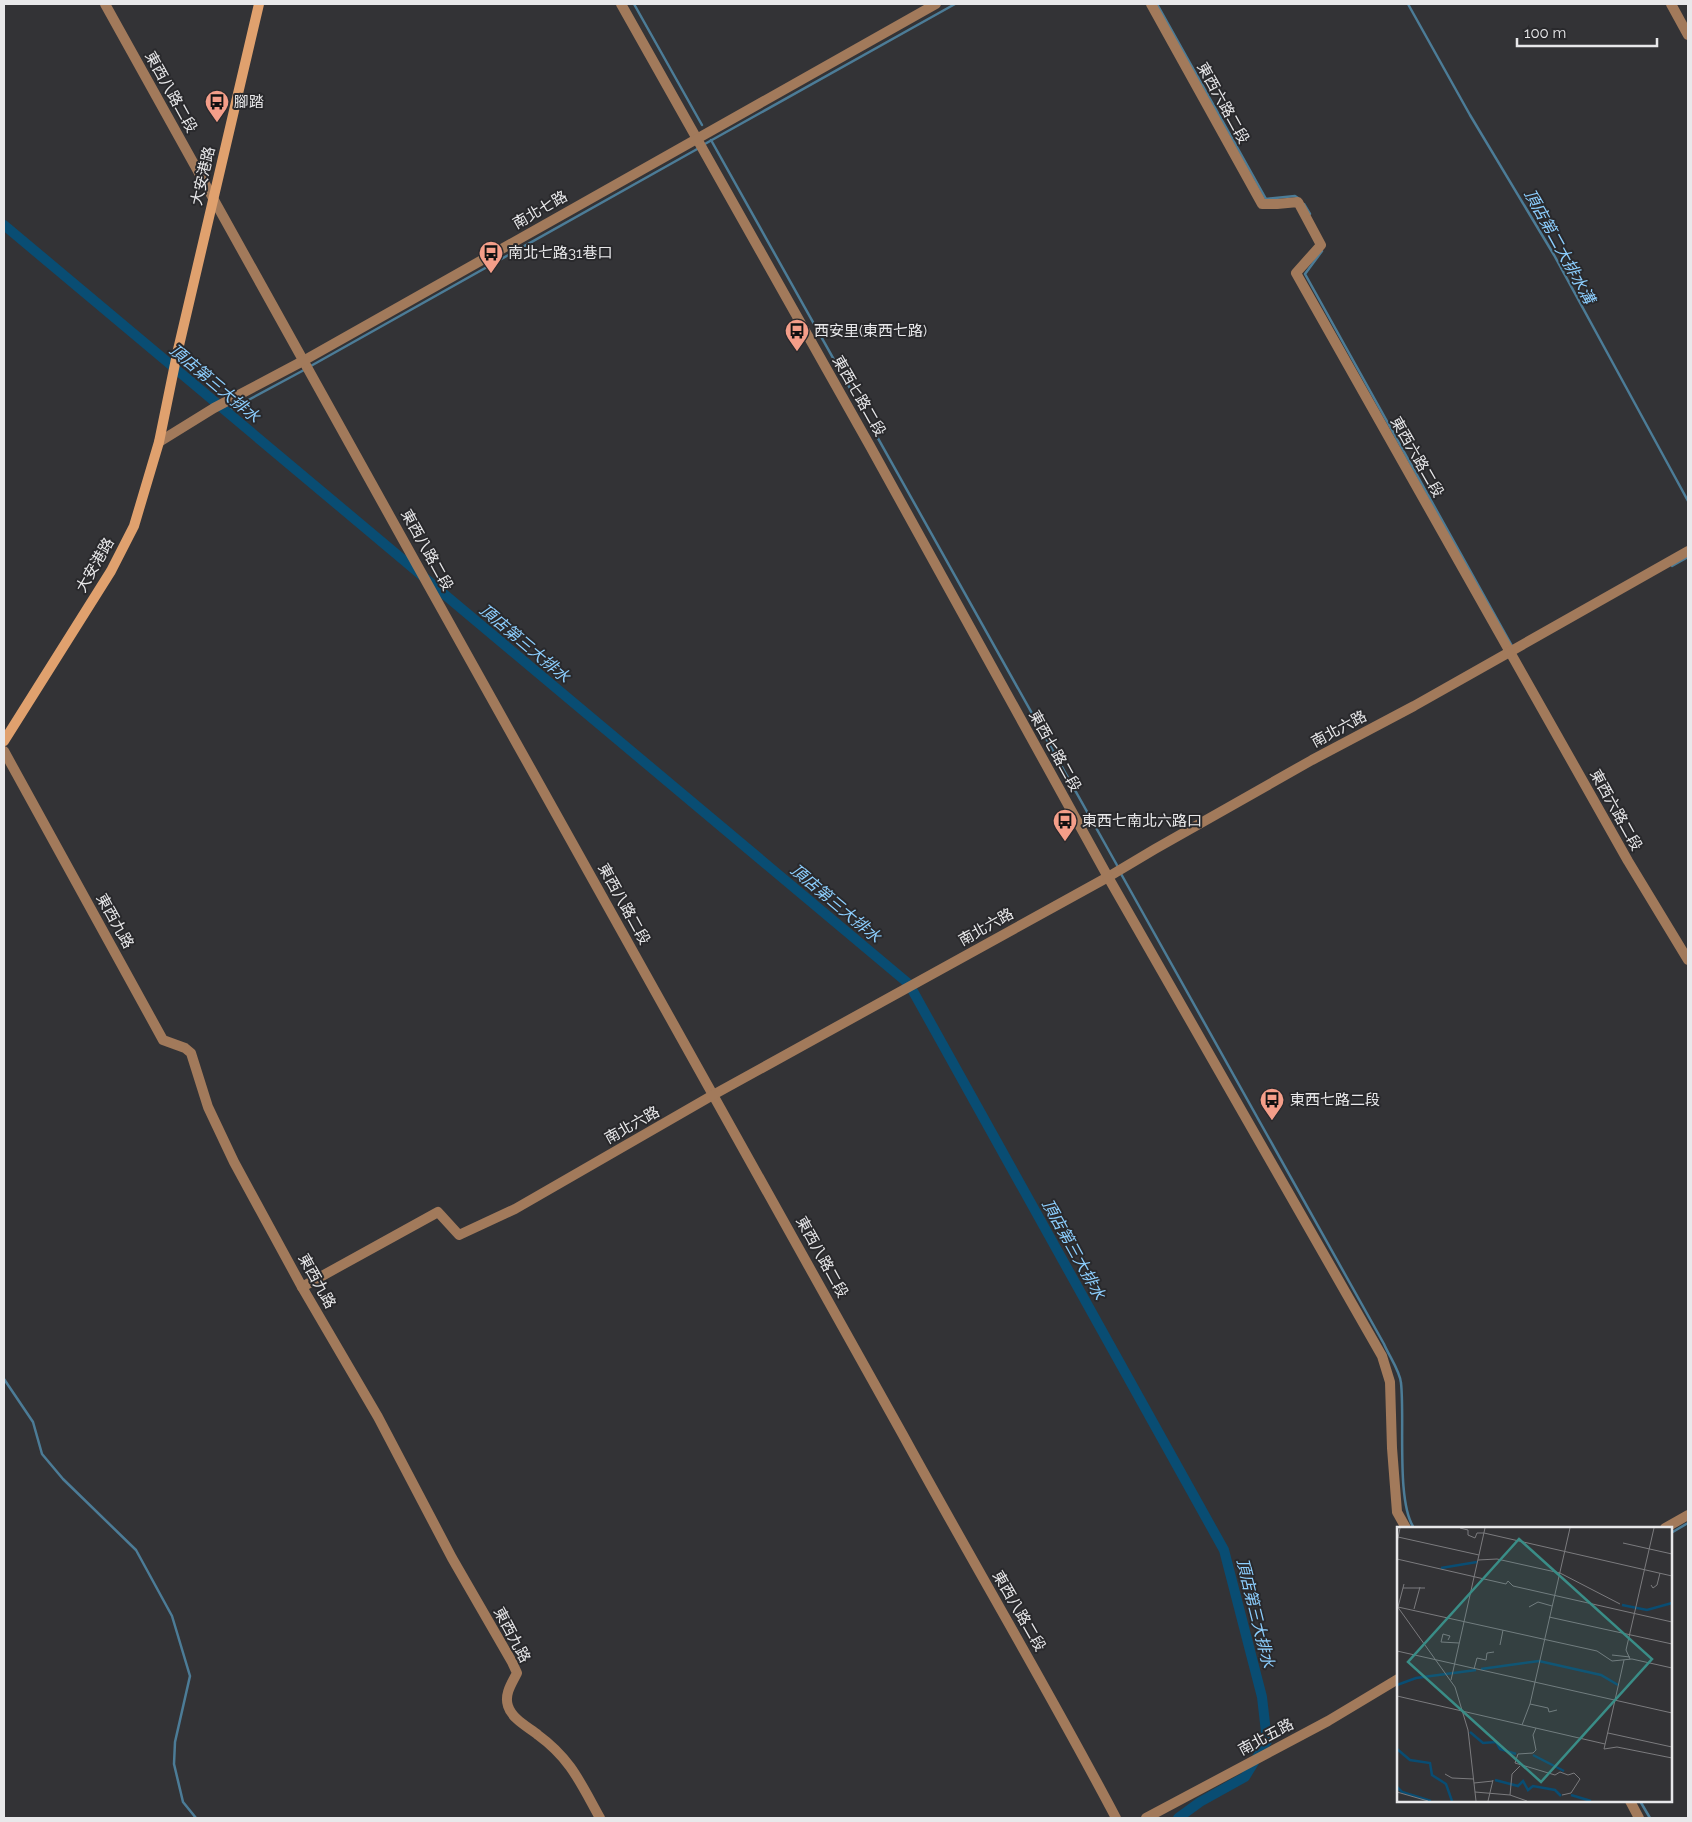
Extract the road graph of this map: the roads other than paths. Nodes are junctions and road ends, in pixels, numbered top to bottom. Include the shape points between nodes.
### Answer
1 (105, 4) edge
2 (259, 4) edge
3 (621, 4) edge
4 (936, 4) edge
5 (1151, 4) edge
6 (1670, 4) edge
7 (1688, 36) edge
8 (697, 138) junction
9 (213, 199) junction
10 (303, 360) junction
11 (159, 442) junction
12 (1688, 551) edge
13 (1510, 652) junction
14 (4, 741) edge
15 (4, 751) edge
16 (1108, 877) junction
17 (1688, 960) edge
18 (714, 1095) junction
19 (302, 1287) junction
20 (1688, 1516) edge
21 (1406, 1527) edge
22 (1667, 1527) edge
23 (1397, 1680) edge
24 (1630, 1802) edge
25 (600, 1818) edge
26 (1116, 1818) edge
27 (1146, 1818) edge
28 (1638, 1818) edge

1 - 9 street, 東西八路二段
2 - 9 main road, 大安港路
3 - 8 street, 東西七路二段
4 - 8 street, 南北七路
5 - 13 street, 東西六路二段 via 1262,204 1298,202 1321,246 1296,273
6 - 7 street
8 - 10 street, 南北七路
8 - 16 street, 東西七路二段
9 - 10 street, 東西八路二段
9 - 11 main road, 大安港路
10 - 11 street, 南北七路
10 - 18 street, 東西八路二段
11 - 14 main road, 大安港路 via 134,526 111,571
12 - 13 street, 南北六路
13 - 16 street, 南北六路
13 - 17 street, 東西六路二段
15 - 19 street, 東西九路 via 163,1040 190,1053 208,1107 234,1162
16 - 18 street, 南北六路
16 - 21 street, 東西七路二段 via 1382,1356 1390,1382 1398,1512
18 - 19 street, 南北六路 via 515,1209 459,1235 438,1212
18 - 26 street, 東西八路二段
19 - 25 street, 東西九路 via 378,1417 452,1558 515,1668 517,1673 509,1689 508,1706 514,1716 555,1747 565,1759
20 - 22 street
23 - 27 street, 南北五路 via 1328,1721
24 - 28 street

